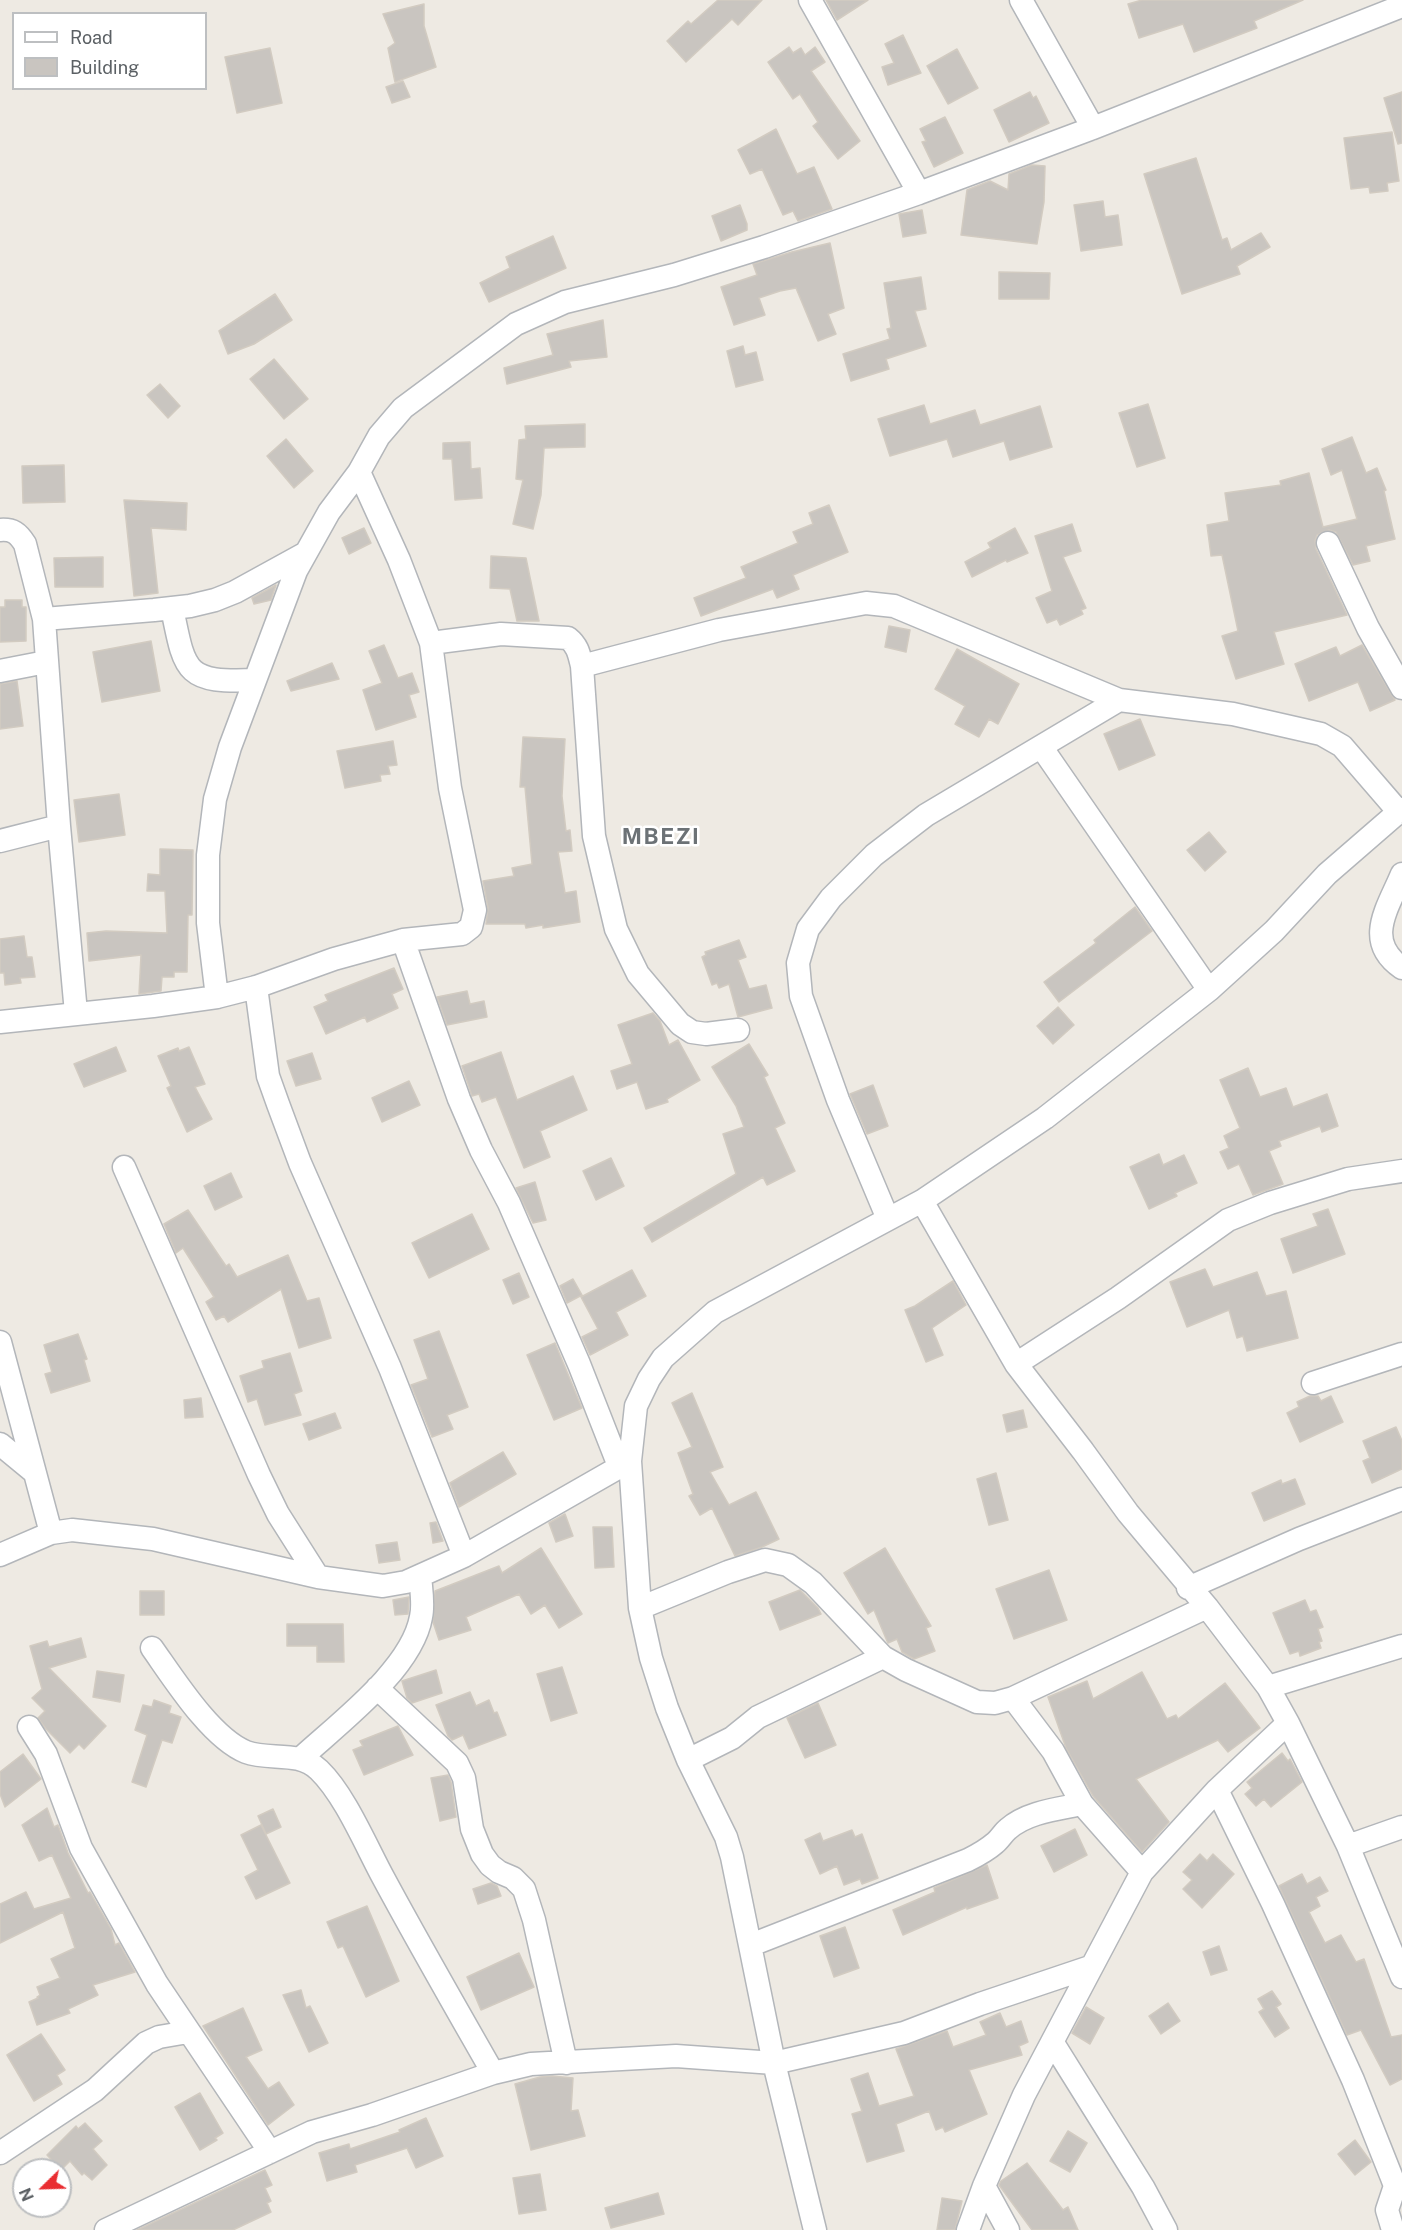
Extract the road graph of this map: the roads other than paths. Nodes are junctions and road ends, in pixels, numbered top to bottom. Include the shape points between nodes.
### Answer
1 (810, 0) edge
2 (1021, 0) edge
3 (1402, 6) edge
4 (1094, 128) junction
5 (919, 193) junction
6 (359, 472) junction
7 (0, 530) edge
8 (1328, 543) dead end
9 (306, 554) junction
10 (172, 608) junction
11 (44, 619) junction
12 (431, 643) junction
13 (46, 662) junction
14 (582, 666) junction
15 (0, 671) edge
16 (255, 680) junction
17 (1402, 687) edge
18 (1119, 700) junction
19 (1042, 748) junction
20 (1401, 811) edge
21 (59, 826) junction
22 (0, 841) edge
23 (1402, 873) edge
24 (403, 940) junction
25 (1402, 968) edge
26 (256, 987) junction
27 (1209, 990) junction
28 (217, 997) junction
29 (76, 1013) junction
30 (0, 1022) edge
31 (738, 1030) dead end
32 (124, 1167) dead end
33 (1402, 1171) edge
34 (922, 1201) junction
35 (888, 1219) junction
36 (0, 1342) edge
37 (1402, 1354) edge
38 (1016, 1364) junction
39 (1313, 1383) dead end
40 (0, 1444) edge
41 (624, 1463) junction
42 (34, 1472) junction
43 (1402, 1499) edge
44 (51, 1533) junction
45 (0, 1555) edge
46 (464, 1556) junction
47 (420, 1576) junction
48 (318, 1577) junction
49 (1188, 1588) junction
50 (1207, 1607) junction
51 (640, 1608) junction
52 (1402, 1646) edge
53 (153, 1648) dead end
54 (883, 1657) junction
55 (1268, 1687) junction
56 (377, 1688) junction
57 (1013, 1698) junction
58 (1288, 1723) junction
59 (29, 1727) dead end
60 (300, 1758) junction
61 (688, 1760) junction
62 (1217, 1790) junction
63 (1082, 1804) junction
64 (1402, 1827) edge
65 (1348, 1846) junction
66 (1142, 1872) junction
67 (751, 1946) junction
68 (1400, 1966) edge
69 (1090, 1967) junction
70 (188, 2032) junction
71 (1053, 2043) junction
72 (566, 2062) junction
73 (774, 2063) junction
74 (493, 2073) junction
75 (270, 2152) junction
76 (0, 2153) edge
77 (984, 2186) junction
78 (106, 2230) edge
79 (815, 2230) edge
80 (968, 2230) edge
81 (1008, 2230) edge
82 (1166, 2230) edge
83 (1393, 2230) edge

1 - 5 street
2 - 4 street
3 - 4 street
4 - 5 street
5 - 6 street via 674,275 566,302 516,324 403,408 380,436
6 - 9 street via 329,512
6 - 12 street
7 - 11 street via 10,529 25,544
8 - 17 street via 1368,628
9 - 10 street via 235,592
9 - 16 street
10 - 11 street
10 - 16 street via 184,660 192,673 209,680
11 - 13 street
12 - 14 street via 501,634 568,638 578,648
12 - 24 street via 450,788 475,910 471,927 462,934
13 - 15 street
13 - 21 street
14 - 18 street via 719,630 866,603 882,604
14 - 31 street via 594,836 616,929 638,974 680,1024 692,1032 706,1034
16 - 28 street via 215,799 208,855 208,923
18 - 19 street
18 - 20 street via 1233,714 1321,734 1342,746
19 - 27 street
19 - 35 street via 926,815 882,849 831,898 808,929 798,963 801,996 838,1100
20 - 27 street via 1327,874 1274,932
21 - 22 street
21 - 29 street
23 - 25 street via 1380,928 1382,946 1391,961
24 - 26 street
24 - 41 street via 459,1099
26 - 28 street
26 - 46 street via 268,1076 300,1163 390,1368
27 - 34 street via 1045,1118
28 - 29 street
29 - 30 street
32 - 48 street via 259,1475 278,1514
33 - 38 street via 1348,1179 1228,1220
34 - 35 street
34 - 38 street
35 - 41 street via 715,1312 663,1358 636,1406
36 - 42 street
37 - 39 street
38 - 49 street
40 - 42 street
41 - 46 street
41 - 51 street
42 - 44 street
43 - 49 street
44 - 45 street
44 - 48 street via 72,1530 153,1539
46 - 47 street
47 - 48 street via 383,1586
47 - 56 street via 422,1616 414,1642
49 - 50 street
50 - 55 street
50 - 57 street
51 - 54 street via 765,1560 788,1565 813,1583
51 - 61 street via 651,1658
52 - 55 street
53 - 60 street via 208,1723 230,1742 260,1756
54 - 57 street via 977,1702
54 - 61 street via 758,1718 732,1738
55 - 58 street
56 - 60 street
56 - 72 street via 457,1763 464,1778 472,1829 482,1854 490,1865 524,1889
57 - 63 street via 1053,1751
58 - 62 street
58 - 65 street
59 - 70 street via 46,1754 81,1848
60 - 74 street via 318,1769 336,1790
61 - 67 street via 726,1837
62 - 66 street
62 - 83 street via 1353,2080 1395,2186 1387,2210
63 - 66 street
63 - 67 street via 1022,1820 968,1860
64 - 65 street
65 - 68 street
66 - 69 street
67 - 73 street
69 - 71 street
69 - 73 street via 904,2033
70 - 75 street
70 - 76 street via 146,2043 95,2090
71 - 77 street via 1024,2095
71 - 82 street
72 - 73 street via 676,2056
72 - 74 street via 531,2064
73 - 79 street
74 - 75 street via 312,2132
75 - 78 street
77 - 80 street
77 - 81 street

